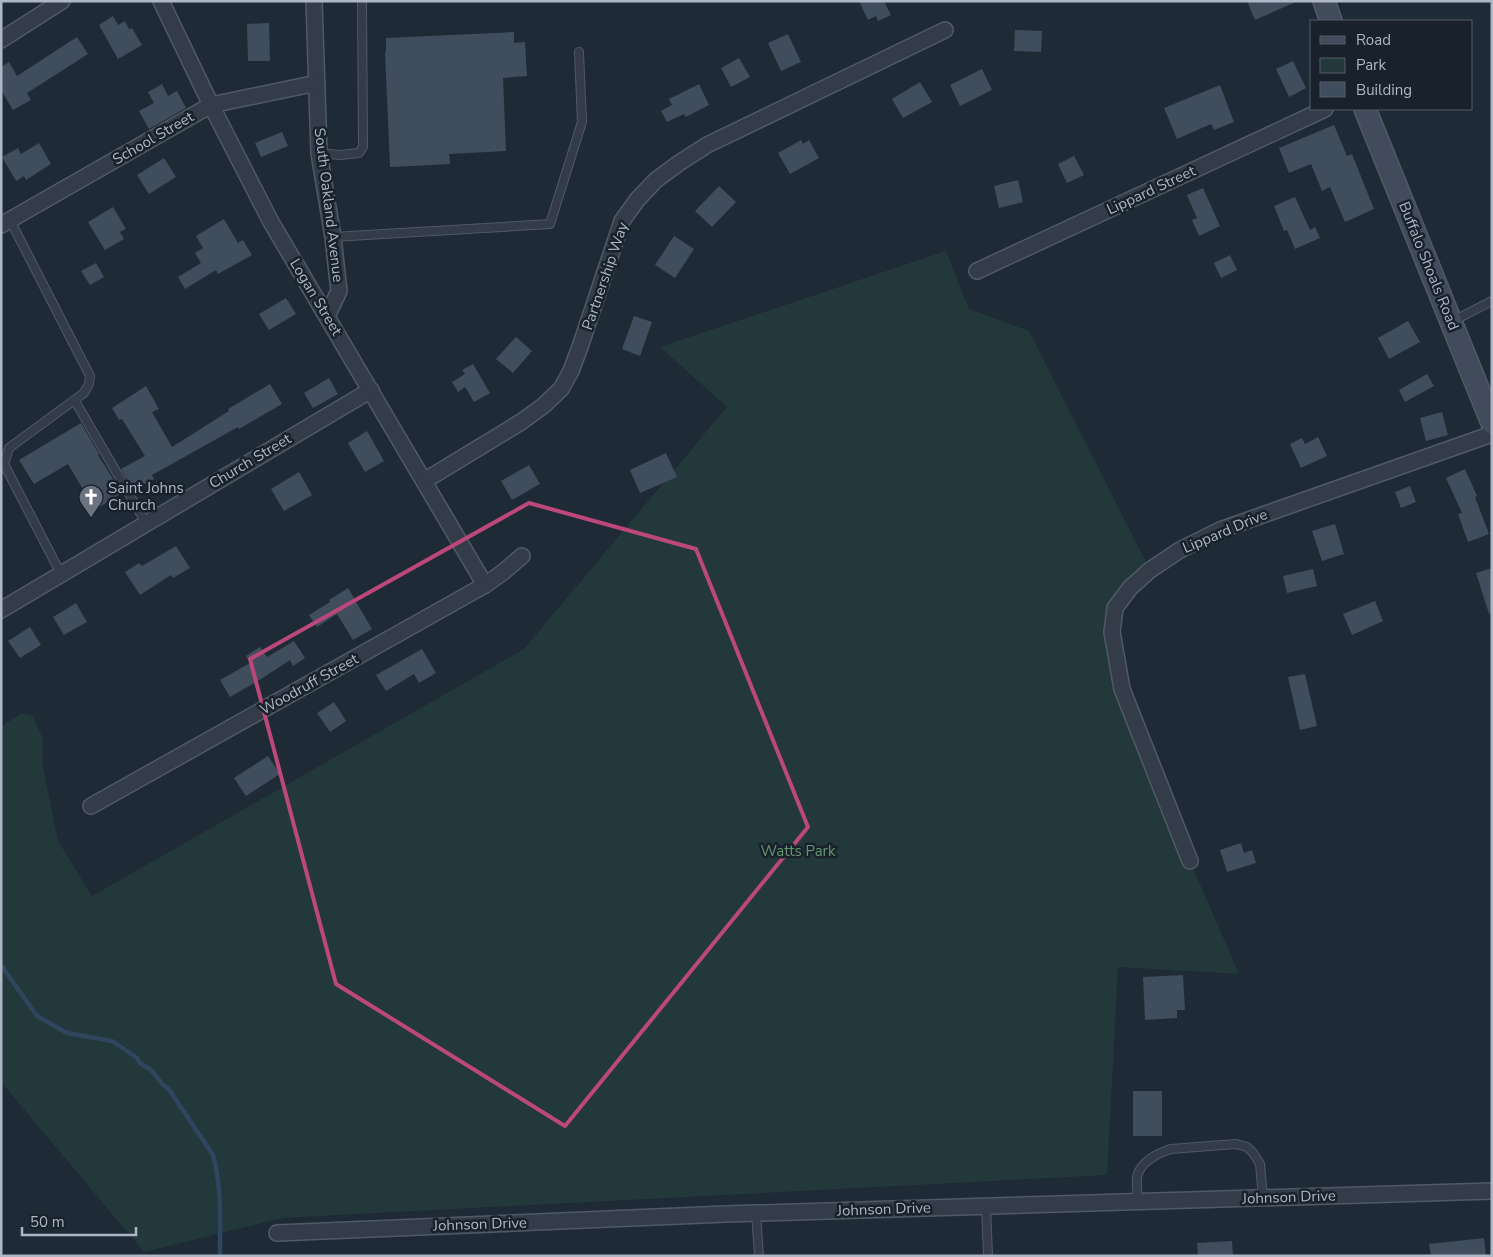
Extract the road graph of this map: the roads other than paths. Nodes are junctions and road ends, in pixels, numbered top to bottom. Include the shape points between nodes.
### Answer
1 (62, 1) edge
2 (161, 1) edge
3 (314, 1) edge
4 (362, 1) edge
5 (1324, 1) edge
6 (1331, 20) edge
7 (946, 30) dead end
8 (1, 40) edge
9 (579, 52) dead end
10 (317, 83) junction
11 (211, 106) junction
12 (1323, 110) edge
13 (1366, 110) edge
14 (320, 153) junction
15 (6, 223) edge
16 (333, 238) junction
17 (977, 272) dead end
18 (1492, 302) edge
19 (327, 316) junction
20 (1451, 322) junction
21 (370, 390) junction
22 (75, 401) junction
23 (1492, 423) edge
24 (1492, 434) edge
25 (424, 481) junction
26 (146, 523) junction
27 (522, 556) dead end
28 (61, 574) junction
29 (485, 585) junction
30 (1, 610) edge
31 (91, 806) dead end
32 (1190, 861) dead end
33 (1492, 1191) edge
34 (1263, 1198) junction
35 (1138, 1202) junction
36 (986, 1206) junction
37 (756, 1213) junction
38 (277, 1233) dead end
39 (759, 1256) edge
40 (988, 1256) edge

1 - 8 street
2 - 11 street, Logan Street
3 - 10 street, South Oakland Avenue
4 - 14 lane via 363,147 359,153
5 - 6 street
7 - 25 street, Partnership Way via 707,145 656,180 636,200 622,221 581,344 561,388 521,422
9 - 16 lane via 582,122 550,224
10 - 11 street, School Street
10 - 14 street, South Oakland Avenue
11 - 15 street, School Street
11 - 19 street, Logan Street via 272,222
12 - 17 street, Lippard Street
13 - 20 street, Buffalo Shoals Road
14 - 16 street, South Oakland Avenue
15 - 22 lane via 90,376 84,393
16 - 19 street, South Oakland Avenue via 339,291
18 - 20 lane
19 - 21 street, Logan Street
20 - 23 street, Buffalo Shoals Road
21 - 25 street, Logan Street
21 - 26 street, Church Street
22 - 26 lane
22 - 28 lane via 9,448 4,464
24 - 32 street, Lippard Drive via 1220,530 1180,550 1130,588 1116,608 1112,632 1122,689
25 - 29 street, Logan Street
26 - 28 street, Church Street
27 - 29 street, Woodruff Street
28 - 30 street, Church Street
29 - 31 street, Woodruff Street
33 - 34 street, Johnson Drive
34 - 35 street, Johnson Drive
34 - 35 lane via 1260,1164 1247,1147 1236,1144 1161,1152 1140,1169
35 - 36 street, Johnson Drive
36 - 37 street, Johnson Drive
36 - 40 lane
37 - 38 street, Johnson Drive
37 - 39 lane

